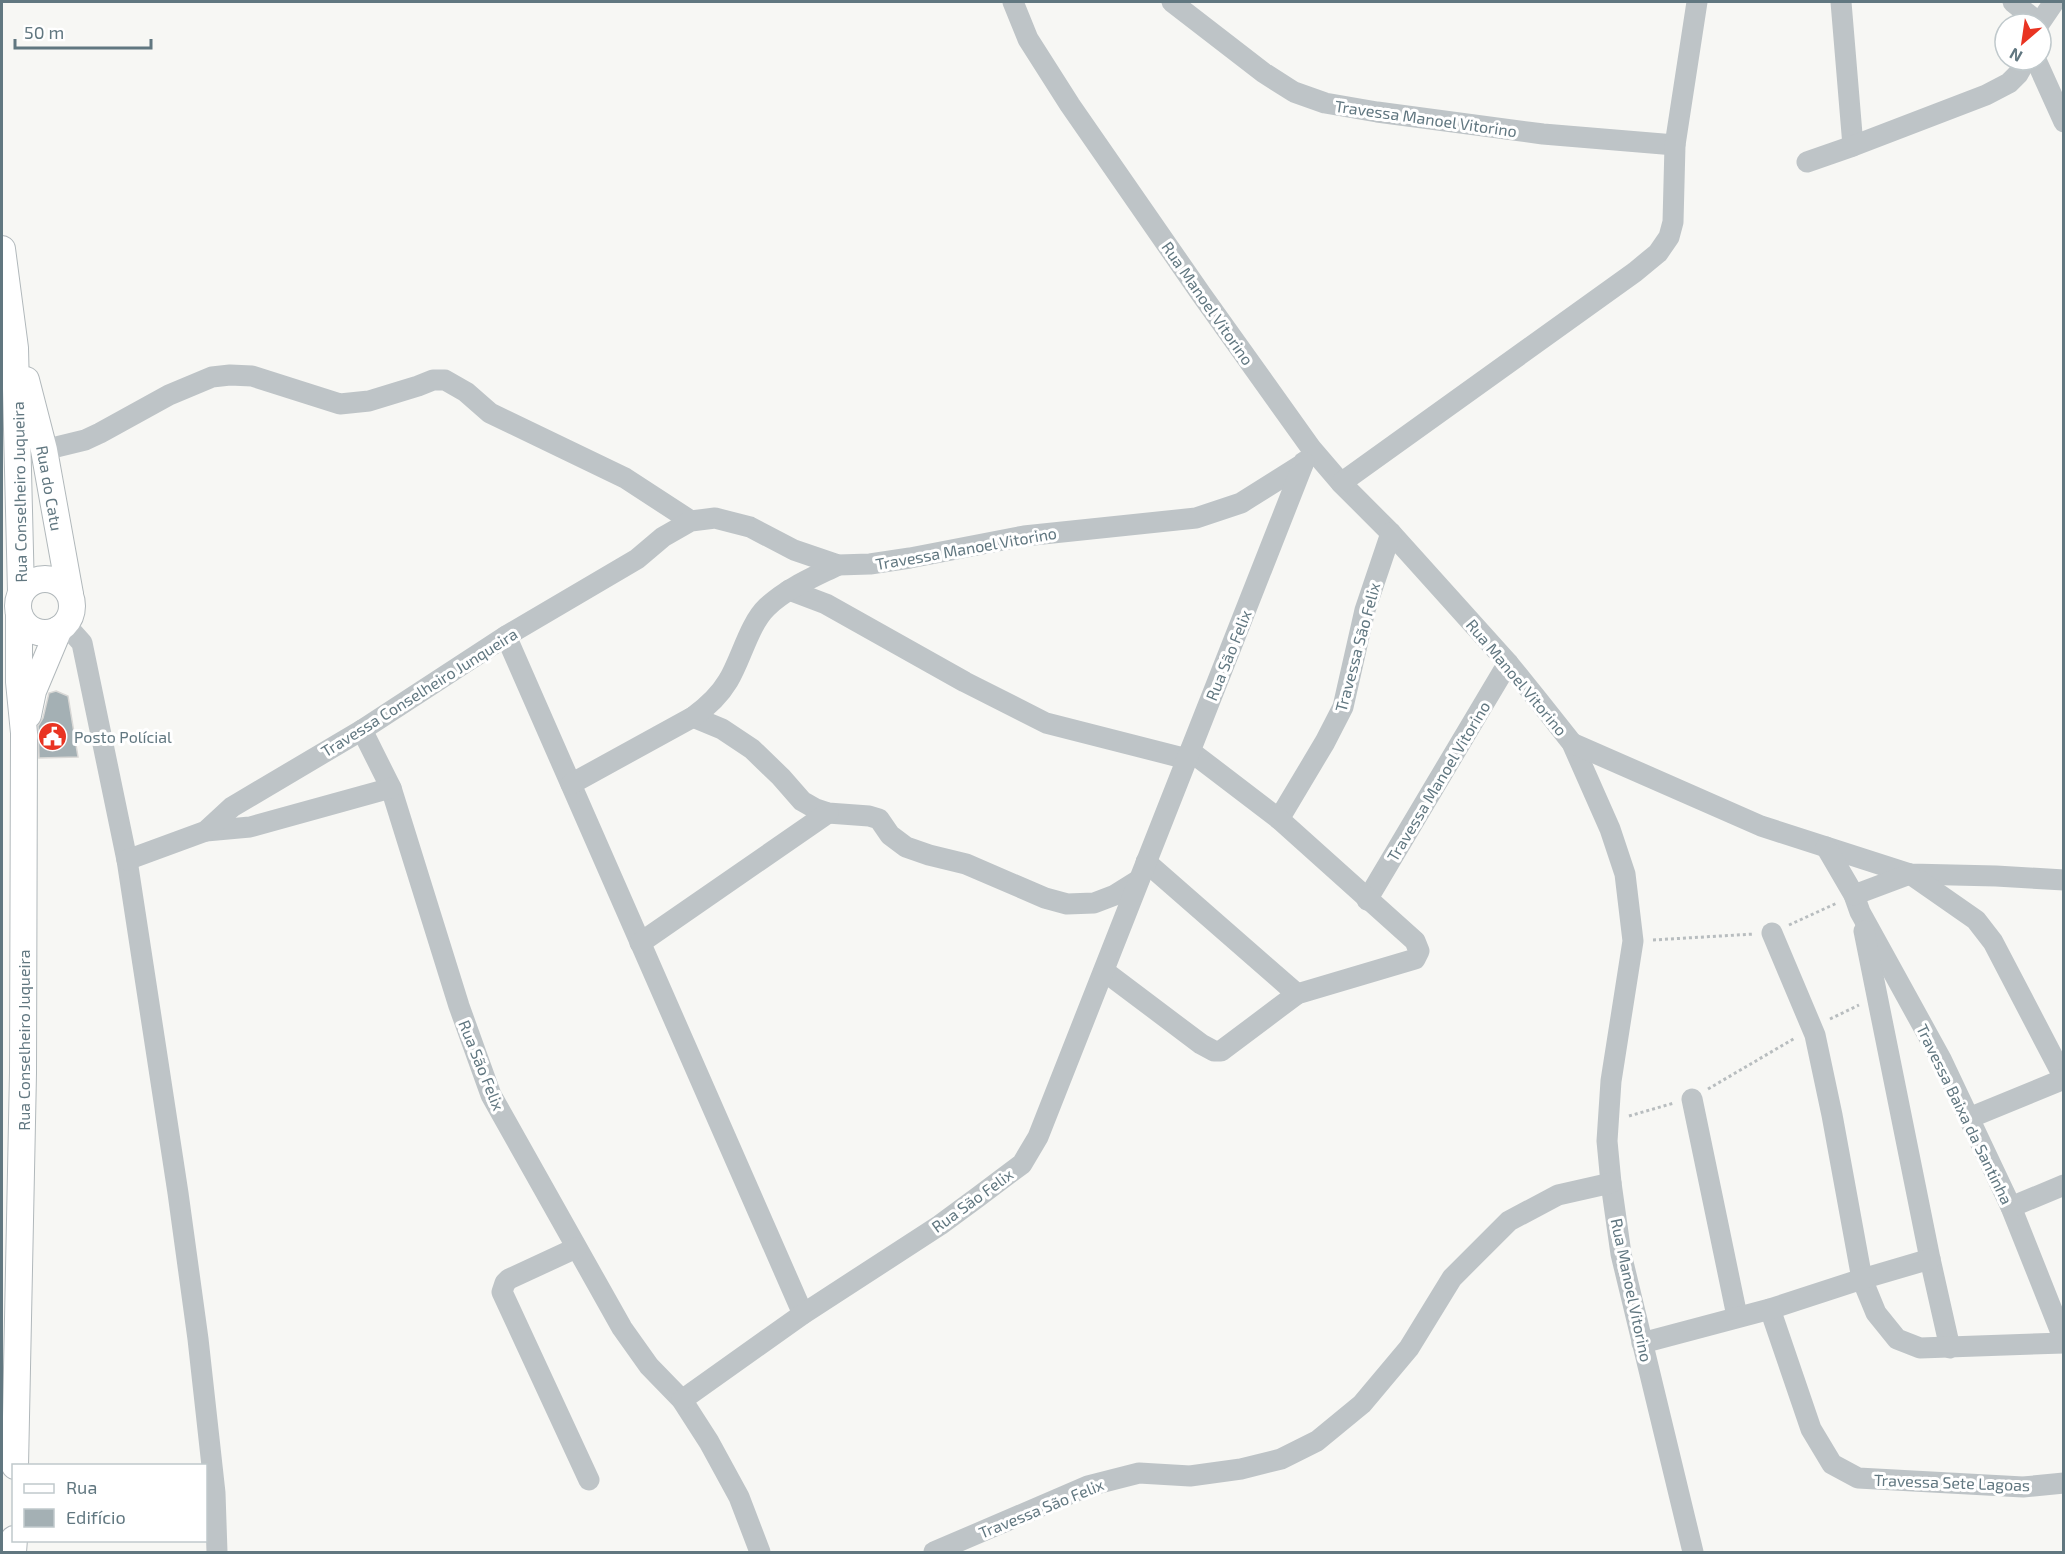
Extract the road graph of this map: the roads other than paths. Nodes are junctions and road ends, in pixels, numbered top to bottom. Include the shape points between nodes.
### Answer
1 (1172, 2) edge
2 (1697, 2) edge
3 (1841, 2) edge
4 (2013, 2) edge
5 (1018, 4) edge
6 (2025, 12) edge
7 (2019, 72) edge
8 (2041, 72) edge
9 (2064, 122) edge
10 (1675, 145) junction
11 (1853, 146) junction
12 (1807, 162) dead end
13 (2, 249) edge
14 (15, 348) junction
15 (45, 450) junction
16 (1307, 456) junction
17 (1341, 483) junction
18 (691, 521) junction
19 (1391, 533) junction
20 (637, 559) joint
21 (838, 565) junction
22 (789, 590) junction
23 (69, 594) junction
24 (20, 603) junction
25 (62, 626) junction
26 (506, 636) junction
27 (1508, 663) junction
28 (693, 717) junction
29 (362, 730) junction
30 (24, 733) junction
31 (1572, 743) junction
32 (1188, 755) junction
33 (570, 784) junction
34 (391, 788) junction
35 (828, 813) junction
36 (1279, 819) junction
37 (206, 831) junction
38 (1826, 847) junction
39 (127, 860) junction
40 (1143, 871) junction
41 (1911, 874) junction
42 (2064, 880) edge
43 (1367, 900) junction
44 (1857, 903) junction
45 (1772, 933) road end
46 (640, 944) junction
47 (1104, 971) junction
48 (1297, 994) junction
49 (2064, 1078) edge
50 (1692, 1099) road end
51 (1969, 1118) junction
52 (1611, 1183) junction
53 (2064, 1185) edge
54 (2011, 1207) junction
55 (576, 1248) junction
56 (1930, 1259) junction
57 (1862, 1279) junction
58 (1770, 1309) junction
59 (803, 1314) junction
60 (1737, 1316) junction
61 (2064, 1342) edge
62 (1642, 1343) junction
63 (1950, 1348) junction
64 (682, 1400) junction
65 (9, 1432) edge
66 (15, 1464) edge
67 (590, 1480) dead end
68 (2064, 1483) edge
69 (217, 1552) edge
70 (760, 1552) edge
71 (934, 1552) edge
72 (1693, 1552) edge

1 - 10 street, Travessa Manoel Vitorino via 1264,73 1294,92 1325,103 1543,134
2 - 10 street
3 - 11 street
4 - 6 street
5 - 16 street, Rua Manoel Vitorino via 1028,39 1070,105
7 - 11 street via 2009,83 1986,95
8 - 9 street
10 - 17 street via 1673,222 1658,253
11 - 12 street
13 - 14 main road, Rua Conselheiro Juqueira
14 - 15 main road, Rua do Catu
14 - 24 main road, Rua Conselheiro Juqueira
15 - 18 street via 93,436 212,377 252,376 330,401 353,404 433,380 445,380 490,413 625,478
15 - 23 main road, Rua do Catu
16 - 17 street, Rua Manoel Vitorino
16 - 21 street, Travessa Manoel Vitorino via 1241,504 1196,518 1024,536 910,558
16 - 32 street, Rua São Felix
17 - 19 street, Rua Manoel Vitorino
18 - 20 street, Travessa Manoel Vitorino via 663,537
18 - 21 street, Travessa Manoel Vitorino via 715,518 750,527 794,550
19 - 27 street, Rua Manoel Vitorino
19 - 36 street, Travessa São Felix via 1365,610 1343,707
20 - 26 street, Travessa Conselheiro Junqueira
21 - 22 street
22 - 28 street via 765,608 729,680 710,704
22 - 32 street via 826,604 1046,723
23 - 24 main road via 58,582 42,579 27,585
23 - 25 main road via 72,610
24 - 25 main road via 29,628 44,633
24 - 30 main road, Rua Conselheiro Juqueira via 19,682
25 - 30 main road via 33,691
25 - 39 street via 82,643
26 - 29 street, Travessa Conselheiro Junqueira
26 - 33 street
27 - 31 street, Rua Manoel Vitorino
27 - 43 street, Travessa Manoel Vitorino
28 - 33 street
28 - 35 street via 722,729 752,749 802,801
29 - 34 street, Rua São Felix
29 - 37 street, Travessa Conselheiro Junqueira via 232,807
30 - 65 main road, Rua Conselheiro Juqueira via 23,1072
31 - 38 street via 1761,826
31 - 52 street, Rua Manoel Vitorino via 1610,829 1624,874 1633,941 1611,1081 1607,1141
32 - 36 street
32 - 40 street, Rua São Felix
33 - 46 street
34 - 37 street, Travessa Conselheiro Junqueira via 250,827
34 - 55 street, Rua São Felix via 491,1095
35 - 40 street via 879,819 906,847 966,864 1067,904 1094,903 1115,895
35 - 46 street
36 - 43 street
37 - 39 street, Travessa Conselheiro Junqueira
38 - 41 street
38 - 44 street, Travessa Baixa da Santinha
39 - 69 street via 198,1339 215,1493
40 - 47 street, Rua São Felix
40 - 48 street
41 - 42 street
41 - 44 street
41 - 49 street via 1976,920 1993,942
43 - 48 street via 1415,941 1419,951 1415,959
44 - 51 street, Travessa Baixa da Santinha
44 - 56 street
45 - 57 street via 1813,1028
46 - 59 street
47 - 48 street via 1214,1051 1221,1051
47 - 59 street, Rua São Felix via 1038,1137 1022,1164 940,1225
49 - 51 street
50 - 60 street
51 - 54 street, Travessa Baixa da Santinha
52 - 62 street, Rua Manoel Vitorino via 1621,1254
52 - 71 street, Travessa São Felix via 1558,1195 1509,1221 1452,1278 1409,1348 1362,1404 1317,1441 1281,1459 1241,1469 1190,1476 1138,1473 1088,1486
53 - 54 street
54 - 61 street, Travessa Baixa da Santinha
55 - 64 street, Rua São Felix via 622,1328
55 - 67 street via 510,1280 502,1292
56 - 57 street
56 - 63 street
57 - 58 street
57 - 63 street via 1876,1313 1896,1339 1920,1348
58 - 60 street
58 - 68 street, Travessa Sete Lagoas via 1811,1429 1832,1464 1858,1478 2023,1487
59 - 64 street, Rua São Felix
60 - 62 street
61 - 63 street
62 - 72 street, Rua Manoel Vitorino
64 - 70 street, Rua São Felix via 739,1497
65 - 66 main road, Rua Conselheiro Juqueira

